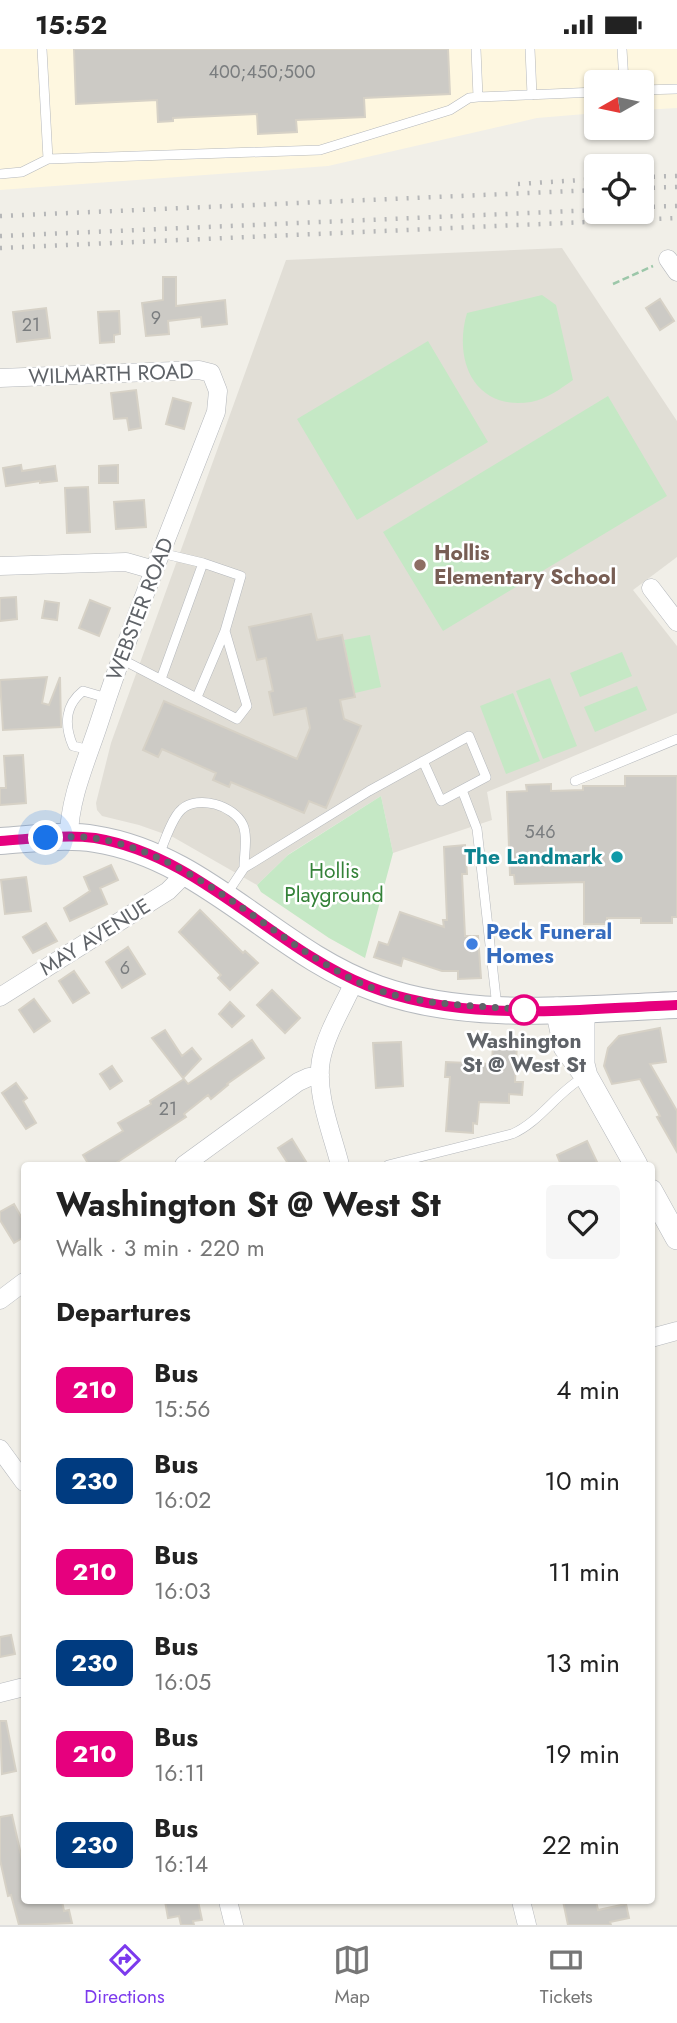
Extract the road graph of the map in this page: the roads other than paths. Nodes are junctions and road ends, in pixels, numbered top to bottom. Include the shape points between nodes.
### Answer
1 (42, 49) edge
2 (476, 49) edge
3 (530, 49) edge
4 (622, 49) edge
5 (623, 70) edge
6 (677, 89) edge
7 (654, 90) edge
8 (584, 93) edge
9 (532, 95) junction
10 (478, 97) junction
11 (48, 159) junction
12 (0, 174) edge
13 (0, 378) edge
14 (216, 383) joint
15 (158, 562) junction
16 (203, 563) junction
17 (0, 566) edge
18 (651, 588) dead end
19 (677, 622) edge
20 (225, 631) junction
21 (120, 659) junction
22 (164, 680) junction
23 (107, 698) junction
24 (197, 698) junction
25 (677, 739) edge
26 (90, 750) junction
27 (423, 761) junction
28 (575, 781) dead end
29 (462, 790) junction
30 (69, 837) junction
31 (0, 841) edge
32 (158, 858) junction
33 (244, 868) junction
34 (186, 873) junction
35 (224, 897) junction
36 (355, 980) junction
37 (0, 997) edge
38 (677, 1005) edge
39 (497, 1009) junction
40 (570, 1009) junction
41 (320, 1076) junction
42 (586, 1076) junction
43 (188, 1162) edge
44 (339, 1162) edge
45 (400, 1162) edge
46 (632, 1162) edge
47 (655, 1198) edge
48 (677, 1238) edge
49 (21, 1284) edge
50 (0, 1300) edge
51 (677, 1331) edge
52 (655, 1337) edge
53 (0, 1450) edge
54 (21, 1478) edge
55 (21, 1688) edge
56 (0, 1693) edge
57 (229, 1904) edge
58 (522, 1904) edge
59 (234, 1925) edge
60 (527, 1925) edge

1 - 11 lane
2 - 10 lane
3 - 9 lane
4 - 5 lane
6 - 7 lane
8 - 9 lane
9 - 10 lane
10 - 11 lane via 320,150
11 - 12 lane via 22,172
13 - 14 street, WILMARTH ROAD via 199,370 211,373
14 - 15 street, WEBSTER ROAD via 216,412
15 - 16 lane
15 - 17 street
15 - 21 street, WEBSTER ROAD
16 - 20 lane via 242,576
16 - 22 lane
18 - 19 street
20 - 24 lane
20 - 24 lane via 247,706 237,719
21 - 22 lane
21 - 23 street, WEBSTER ROAD
22 - 24 lane
23 - 26 street, WEBSTER ROAD
23 - 26 lane via 83,691 68,707 67,733 73,746
25 - 28 lane
26 - 30 street, WEBSTER ROAD via 72,808
27 - 29 lane via 442,801
27 - 29 lane via 469,736 486,777
27 - 33 lane
29 - 39 lane via 477,829
30 - 31 main road
30 - 32 main road via 118,843
32 - 33 lane via 180,810 194,801 206,802 226,809 242,823
32 - 34 main road
33 - 35 lane
34 - 35 main road
34 - 37 street, MAY AVENUE via 168,891
35 - 36 main road
36 - 39 main road via 444,1005
36 - 41 street via 323,1053
38 - 40 main road
39 - 40 main road
40 - 42 street via 560,1029 565,1047
41 - 43 street via 298,1082
41 - 44 street
42 - 45 lane via 512,1135
42 - 46 street
47 - 48 street
49 - 50 street
51 - 52 street
53 - 54 street
55 - 56 street
57 - 59 street
58 - 60 street

